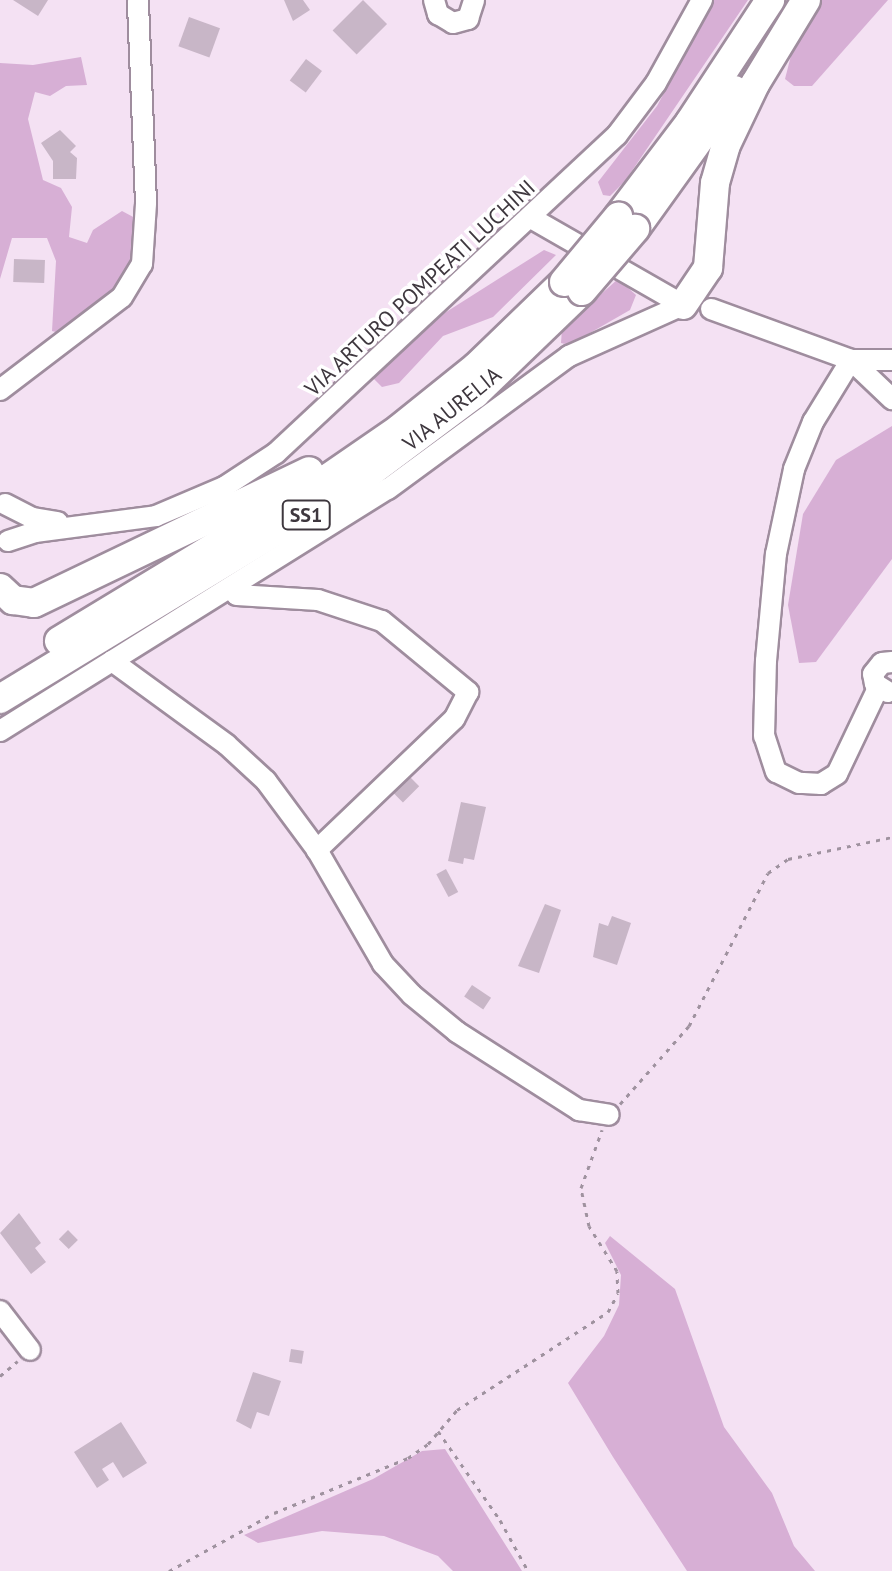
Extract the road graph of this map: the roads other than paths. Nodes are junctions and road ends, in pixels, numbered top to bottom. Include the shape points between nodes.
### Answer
1 (138, 0) edge
2 (434, 0) edge
3 (474, 0) edge
4 (702, 0) edge
5 (770, 0) edge
6 (793, 0) edge
7 (806, 0) edge
8 (531, 218) junction
9 (627, 223) junction
10 (573, 286) junction
11 (683, 305) junction
12 (711, 309) dead end
13 (851, 360) junction
14 (892, 360) edge
15 (476, 367) junction
16 (0, 390) edge
17 (892, 399) edge
18 (2, 501) edge
19 (102, 525) junction
20 (4, 547) edge
21 (0, 588) edge
22 (230, 588) junction
23 (112, 661) junction
24 (892, 662) edge
25 (0, 676) edge
26 (885, 690) edge
27 (0, 699) edge
28 (0, 731) edge
29 (317, 850) junction
30 (609, 1115) road end
31 (0, 1311) edge
32 (30, 1350) road end

1 - 16 street via 146,203 142,264 122,297
2 - 3 street via 438,14 453,23 468,19
4 - 8 street, VIA ARTURO POMPEATI LUCHINI via 628,122
5 - 9 highway, VIA AURELIA / SS1
6 - 9 highway, VIA AURELIA / SS1 via 703,139
7 - 11 highway via 730,134 715,183 708,268
8 - 11 street
8 - 19 street, VIA ARTURO POMPEATI LUCHINI via 257,467 192,503
9 - 10 highway, VIA AURELIA / SS1, bridge
10 - 15 highway, VIA AURELIA / SS1
10 - 27 highway, VIA AURELIA / SS1 via 475,394 360,480
11 - 22 street via 569,356 388,489
12 - 13 street
13 - 14 street
13 - 17 street
13 - 26 street via 802,447 781,525 764,704 764,736 776,772 799,783 821,784 837,774
15 - 21 highway via 304,474 61,592 23,604
15 - 25 highway, VIA AURELIA / SS1 via 328,478
18 - 19 street, VIA ARTURO POMPEATI LUCHINI via 32,518
18 - 20 street via 10,516
19 - 20 street, VIA ARTURO POMPEATI LUCHINI via 35,532
22 - 23 street
22 - 29 street via 237,595 318,600 368,615 413,642 468,692 454,719
23 - 28 street
23 - 29 street via 248,763
24 - 26 street via 875,669
29 - 30 street via 383,964 412,995 457,1032 579,1110
31 - 32 street

